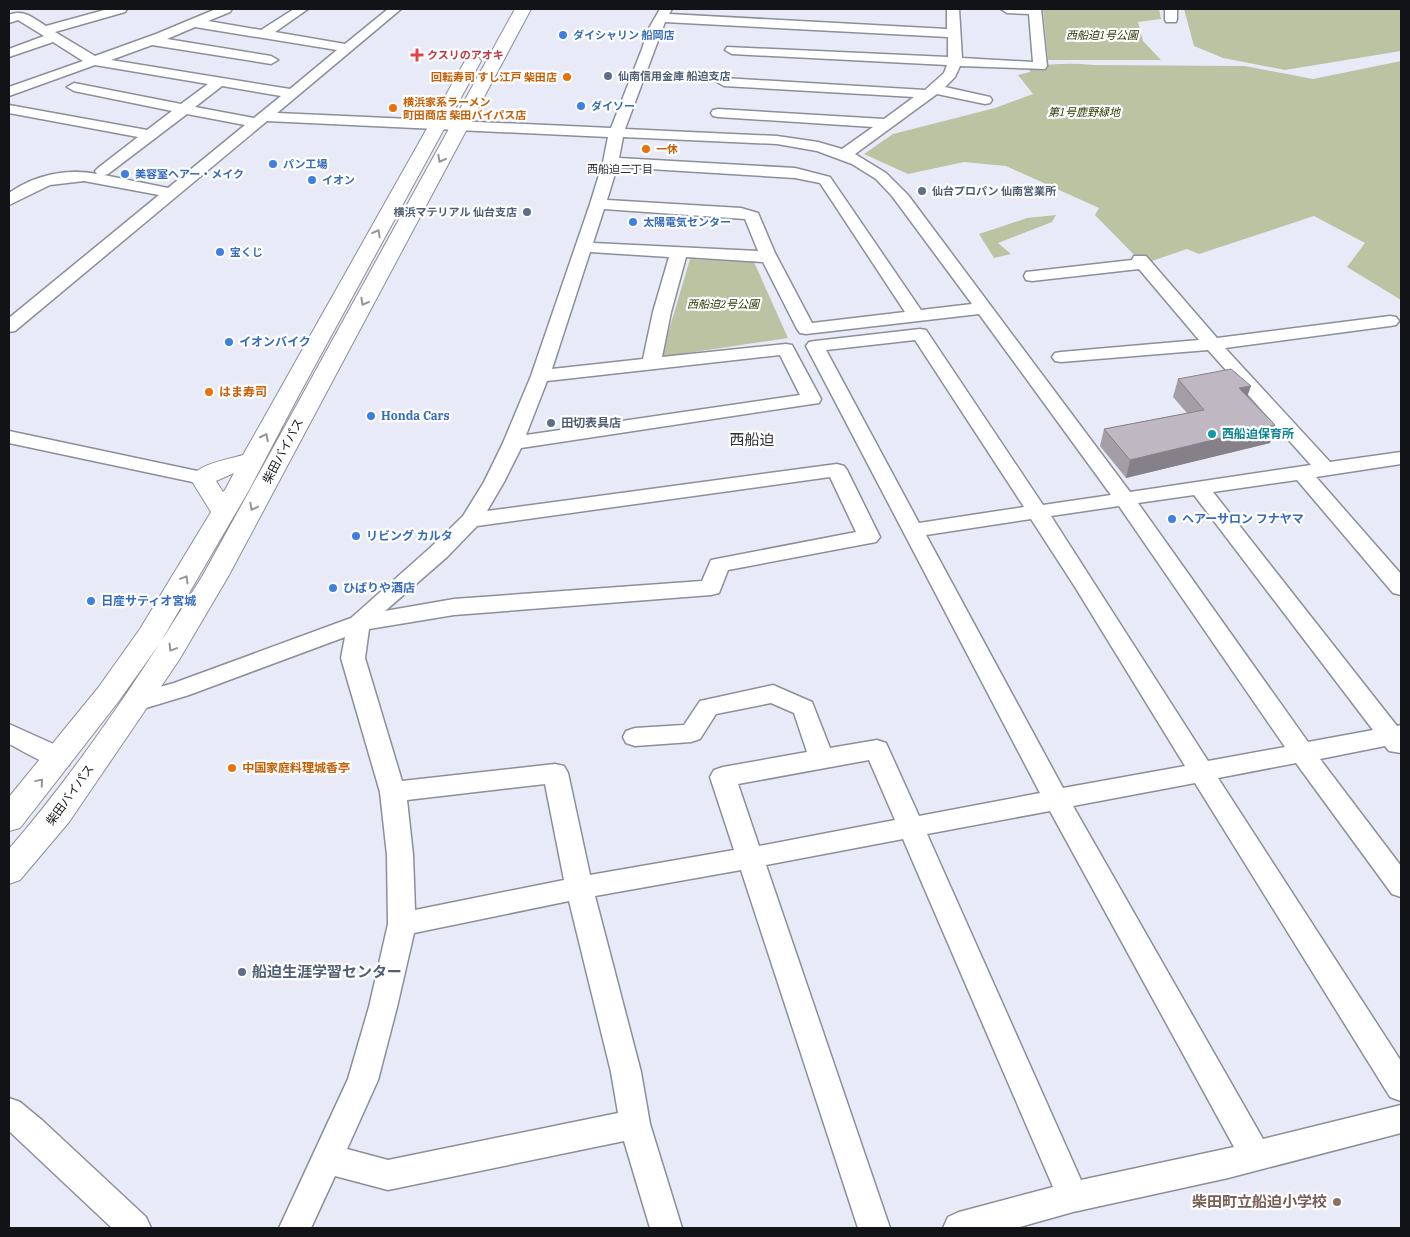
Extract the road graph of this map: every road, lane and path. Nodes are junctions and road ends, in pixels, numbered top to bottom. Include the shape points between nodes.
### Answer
1 (121, 9) edge
2 (226, 9) edge
3 (302, 9) edge
4 (395, 9) edge
5 (506, 9) edge
6 (523, 9) edge
7 (953, 9) edge
8 (1007, 9) edge
9 (1035, 10) edge
10 (664, 13) edge
11 (13, 14) edge
12 (742, 15) edge
13 (195, 23) junction
14 (953, 33) junction
15 (48, 34) junction
16 (264, 34) junction
17 (151, 41) junction
18 (305, 41) junction
19 (347, 48) junction
20 (732, 50) junction
21 (9, 53) edge
22 (279, 56) junction
23 (955, 60) junction
24 (93, 61) junction
25 (220, 81) junction
26 (724, 82) junction
27 (237, 84) junction
28 (74, 87) dead end
29 (930, 91) junction
30 (9, 92) edge
31 (291, 93) junction
32 (985, 100) dead end
33 (9, 109) edge
34 (183, 110) junction
35 (718, 113) junction
36 (260, 120) junction
37 (885, 123) junction
38 (447, 126) junction
39 (616, 134) junction
40 (150, 135) junction
41 (712, 137) junction
42 (845, 154) junction
43 (611, 162) junction
44 (102, 171) dead end
45 (171, 193) junction
46 (12, 194) edge
47 (598, 204) junction
48 (583, 247) junction
49 (679, 252) junction
50 (765, 260) junction
51 (1032, 276) dead end
52 (983, 308) junction
53 (916, 316) junction
54 (1390, 321) dead end
55 (9, 327) edge
56 (1212, 344) junction
57 (1061, 357) dead end
58 (651, 364) junction
59 (540, 376) junction
60 (9, 437) edge
61 (513, 442) junction
62 (1401, 458) edge
63 (253, 460) junction
64 (1324, 468) junction
65 (1301, 472) junction
66 (202, 478) junction
67 (1198, 487) junction
68 (1124, 498) junction
69 (1038, 512) junction
70 (224, 513) junction
71 (471, 520) junction
72 (915, 530) junction
73 (1401, 588) edge
74 (359, 624) junction
75 (967, 663) dead end
76 (136, 702) junction
77 (9, 733) edge
78 (635, 737) dead end
79 (1398, 739) edge
80 (1302, 753) junction
81 (60, 758) junction
82 (822, 759) junction
83 (1202, 771) junction
84 (393, 792) junction
85 (1056, 799) junction
86 (9, 819) edge
87 (911, 827) junction
88 (749, 858) junction
89 (9, 871) edge
90 (1401, 886) edge
91 (579, 888) junction
92 (402, 924) junction
93 (1401, 1087) edge
94 (9, 1112) edge
95 (1401, 1119) edge
96 (635, 1124) junction
97 (1255, 1155) junction
98 (328, 1159) junction
99 (1073, 1197) junction
100 (135, 1228) edge
101 (295, 1228) edge
102 (666, 1228) edge
103 (874, 1228) edge
104 (959, 1228) edge

1 - 15 street
2 - 13 street
3 - 16 street
4 - 19 street
5 - 38 highway, 柴田バイパス
6 - 38 highway, 柴田バイパス
7 - 14 street
8 - 9 street
9 - 23 street via 1040,66
10 - 12 street
10 - 39 street via 654,30
11 - 15 street
12 - 14 street
12 - 20 street
13 - 16 street
13 - 17 street
14 - 23 street
15 - 21 street
15 - 24 street
16 - 18 street
17 - 22 street
17 - 24 street
18 - 19 street
18 - 22 street
19 - 31 street
20 - 23 street
20 - 26 street
22 - 27 street
23 - 29 street via 950,74
24 - 25 street
24 - 30 street
25 - 27 street
25 - 34 street
26 - 29 street
26 - 35 street
27 - 31 street
28 - 34 street
29 - 32 street
29 - 37 street
31 - 36 street
33 - 40 street
34 - 36 street
34 - 40 street
35 - 37 street
35 - 41 street
36 - 38 street
36 - 45 street
37 - 42 street
38 - 39 street
63 -> 38 highway, 柴田バイパス via 288,394
38 -> 76 highway, 柴田バイパス via 216,576
39 - 41 street
39 - 43 street
40 - 44 street
41 - 42 street via 792,142
42 - 52 street via 868,166 892,186
43 - 47 street
43 - 53 street via 795,173 825,180
45 - 46 street via 73,176 42,182
45 - 55 street
47 - 48 street
47 - 50 street via 752,216
48 - 49 street
48 - 59 street
49 - 50 street
49 - 58 street
50 - 53 street via 806,329
50 - 75 street
51 - 56 street via 1141,262
52 - 53 street
52 - 68 street
54 - 56 street
56 - 57 street
56 - 64 street
58 - 59 street
58 - 61 street via 786,349 812,399
59 - 61 street
60 - 66 street
61 - 71 street
62 - 64 street
63 - 66 highway
63 - 70 highway, 柴田バイパス
64 - 65 street
65 - 67 street
65 - 73 street
66 - 70 highway
67 - 68 street
67 - 79 street
68 - 69 street
68 - 80 street
69 - 72 street
69 - 72 street via 920,334 815,346
69 - 83 street
81 -> 70 highway, 柴田バイパス via 150,636
71 - 74 street
71 - 74 street via 838,470 869,537 719,566 711,588 454,607
72 - 85 street
74 - 76 street via 190,686
74 - 84 street via 353,658
76 - 89 highway, 柴田バイパス via 58,813
77 - 81 street
78 - 82 street via 691,733 708,707 773,694 804,708
79 - 80 street
80 - 83 street
80 - 90 street
86 -> 81 highway, 柴田バイパス
82 - 87 street via 877,749
82 - 88 street via 723,777
83 - 85 street
83 - 93 street
84 - 91 street via 556,773
84 - 92 street via 400,854
85 - 87 street
85 - 97 street
87 - 88 street
87 - 99 street
88 - 91 street
88 - 103 street
91 - 92 street
91 - 96 street via 626,1072
92 - 98 street via 363,1080
94 - 100 street
95 - 97 street
96 - 98 street via 388,1175
96 - 102 street
97 - 99 street
98 - 101 street
99 - 104 street

